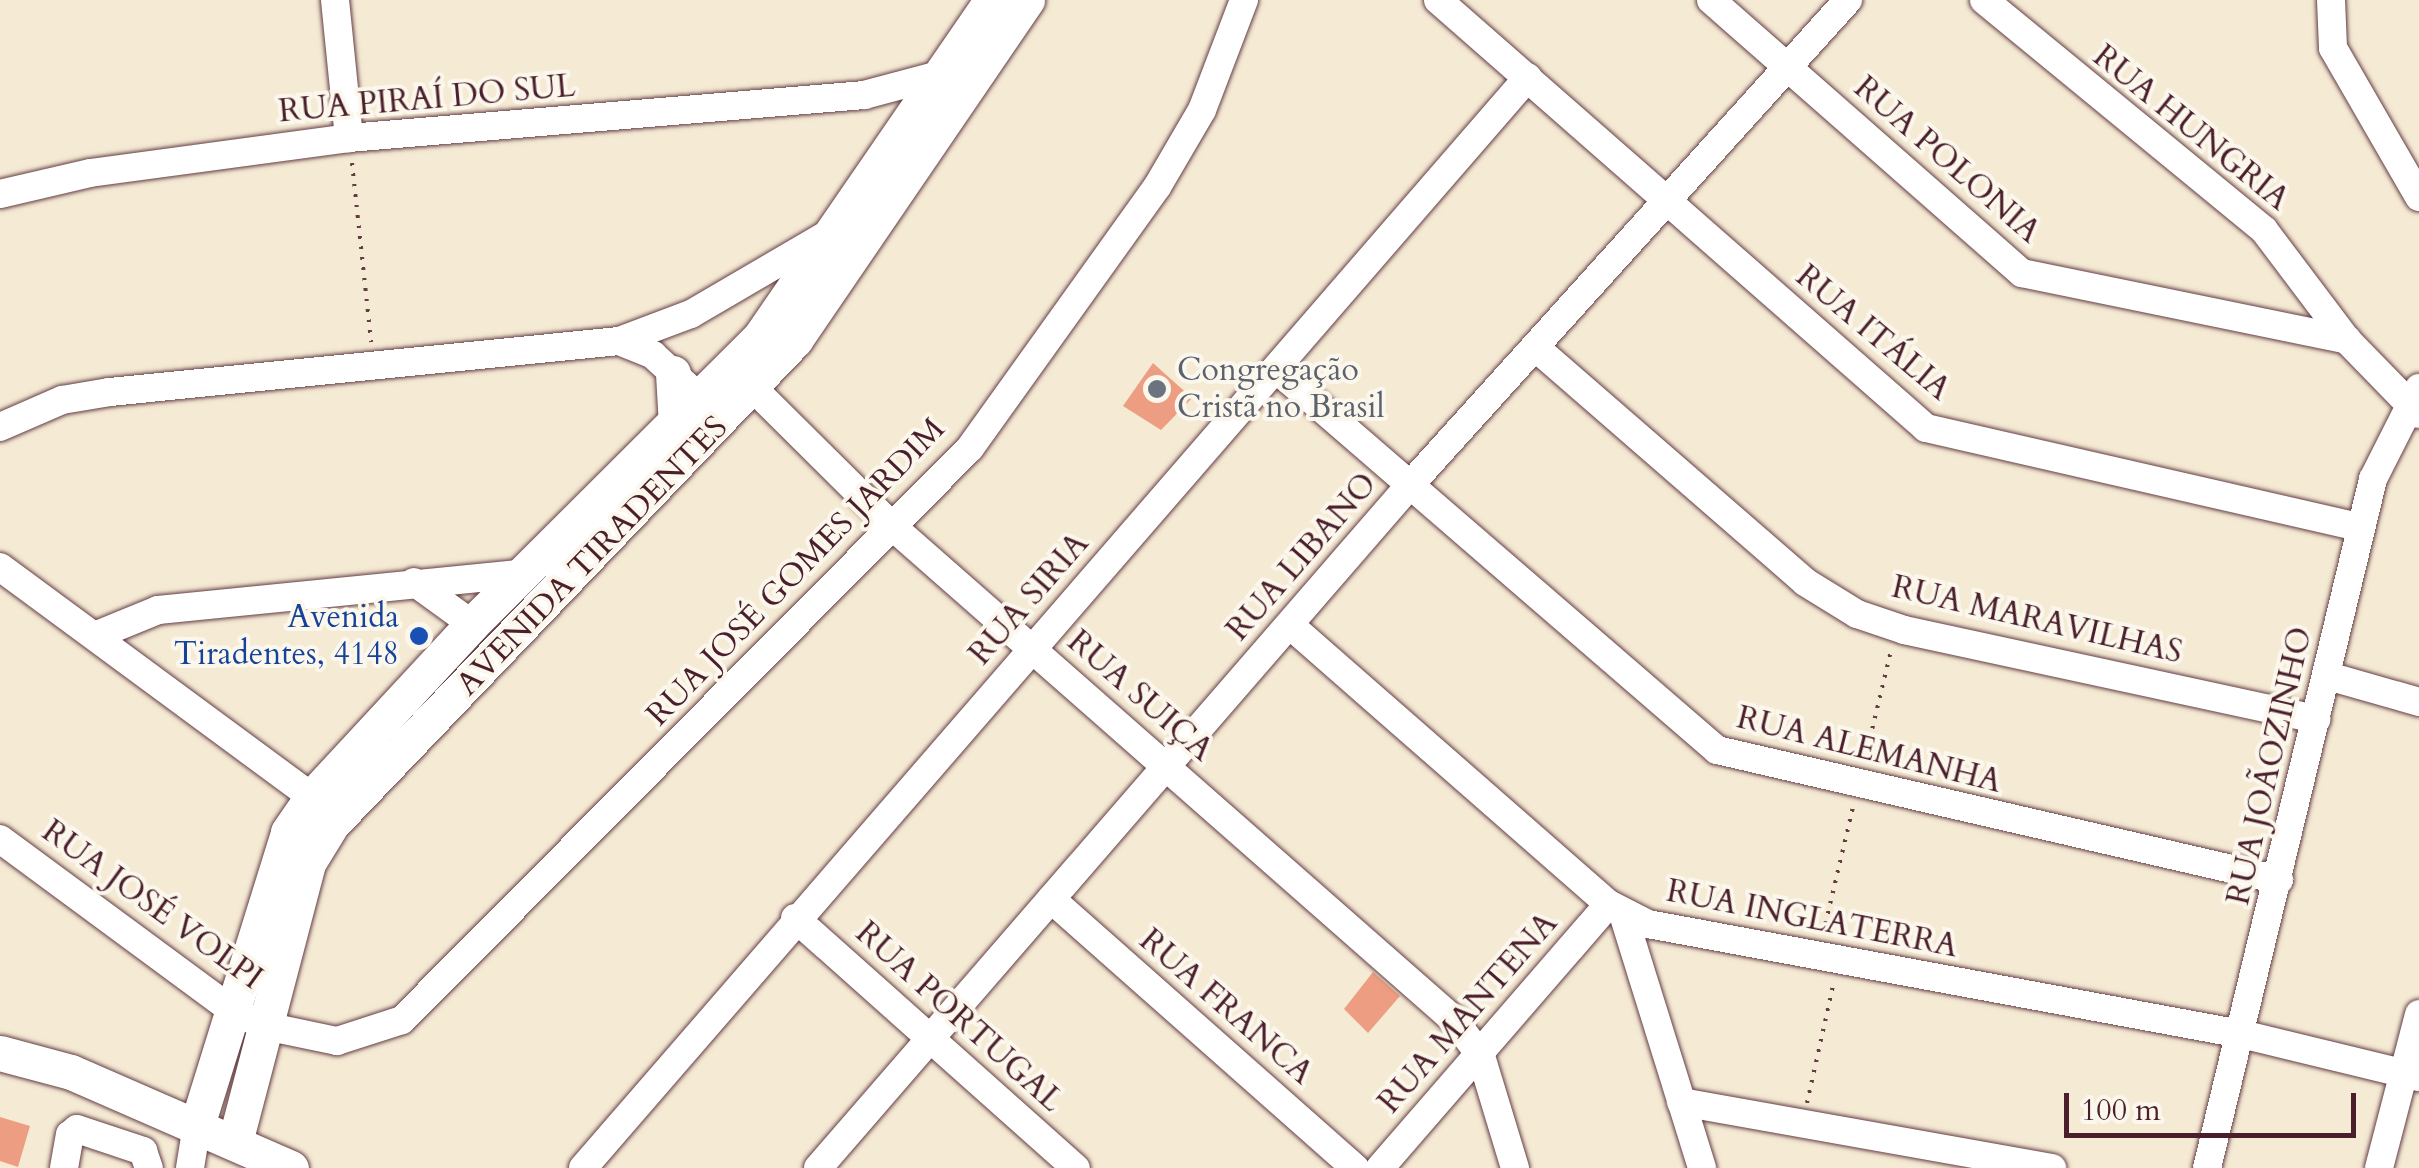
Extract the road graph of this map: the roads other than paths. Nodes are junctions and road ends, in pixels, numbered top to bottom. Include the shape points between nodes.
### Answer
1 (335, 0) edge
2 (992, 0) edge
3 (1027, 0) edge
4 (1244, 0) edge
5 (1438, 0) edge
6 (1711, 0) edge
7 (1848, 0) edge
8 (1984, 0) edge
9 (2330, 0) edge
10 (1788, 67) junction
11 (943, 74) junction
12 (1528, 77) junction
13 (864, 95) junction
14 (907, 128) junction
15 (349, 138) junction
16 (0, 194) edge
17 (2419, 197) edge
18 (1667, 202) junction
19 (834, 231) junction
20 (2347, 340) junction
21 (619, 341) junction
22 (1535, 347) junction
23 (1276, 369) junction
24 (673, 373) junction
25 (753, 388) junction
26 (2415, 402) edge
27 (712, 410) junction
28 (676, 425) junction
29 (0, 426) edge
30 (1409, 486) junction
31 (893, 526) junction
32 (2360, 528) junction
33 (0, 568) edge
34 (521, 574) junction
35 (412, 581) junction
36 (472, 624) junction
37 (1291, 626) junction
38 (97, 635) junction
39 (1033, 649) junction
40 (2328, 676) junction
41 (2419, 702) edge
42 (2317, 719) junction
43 (1166, 764) junction
44 (312, 796) junction
45 (0, 839) edge
46 (2280, 880) junction
47 (1051, 898) junction
48 (1616, 909) junction
49 (796, 918) junction
50 (232, 1010) junction
51 (2419, 1014) edge
52 (265, 1026) junction
53 (2241, 1034) junction
54 (929, 1036) junction
55 (0, 1053) edge
56 (1480, 1056) junction
57 (2411, 1076) edge
58 (1682, 1102) junction
59 (197, 1125) junction
60 (230, 1155) edge
61 (1073, 1167) edge
62 (64, 1168) edge
63 (150, 1168) edge
64 (190, 1168) edge
65 (291, 1168) edge
66 (583, 1168) edge
67 (818, 1168) edge
68 (1356, 1168) edge
69 (1380, 1168) edge
70 (1515, 1168) edge
71 (1702, 1168) edge
72 (2052, 1168) edge
73 (2207, 1168) edge
74 (2379, 1168) edge

1 - 15 street
2 - 11 main road, AVENIDA TIRADENTES
3 - 25 main road, AVENIDA TIRADENTES via 795,340
4 - 31 street, RUA JOSÉ GOMES JARDIM via 1202,110 1156,187 970,448
5 - 12 street, RUA ITÁLIA
6 - 10 street, RUA POLONIA
7 - 10 street, RUA LIBANO
8 - 20 street, RUA HUNGRIA via 2236,203 2307,280
9 - 17 street via 2333,48
10 - 18 street, RUA LIBANO
10 - 20 street, RUA POLONIA via 2022,273
11 - 13 street, RUA PIRAÍ DO SUL
11 - 14 main road, AVENIDA TIRADENTES
12 - 18 street, RUA ITÁLIA
12 - 23 street, RUA SIRIA
13 - 14 street
13 - 15 street, RUA PIRAÍ DO SUL
14 - 19 main road, AVENIDA TIRADENTES
15 - 16 street, RUA PIRAÍ DO SUL via 90,173
18 - 22 street, RUA LIBANO
18 - 32 street, RUA ITÁLIA via 1926,428
19 - 21 street via 726,296
19 - 27 main road, AVENIDA TIRADENTES
20 - 26 street, RUA HUNGRIA
21 - 24 street via 653,355
21 - 29 street via 78,398
22 - 30 street, RUA LIBANO
22 - 42 street, RUA MARAVILHAS via 1835,603 1897,628
23 - 30 street, RUA ALEMANHA
23 - 39 street, RUA SIRIA
24 - 27 street
24 - 28 main road
25 - 27 main road, AVENIDA TIRADENTES
25 - 31 street, RUA SUIÇA
26 - 32 street, RUA JOÃOZINHO via 2382,452
27 - 28 main road, AVENIDA TIRADENTES
27 - 52 main road, AVENIDA TIRADENTES via 332,824 308,863
28 - 34 main road, AVENIDA TIRADENTES
30 - 37 street, RUA LIBANO
30 - 46 street, RUA ALEMANHA via 1700,740 1735,759
31 - 39 street, RUA SUIÇA
31 - 52 street, RUA JOSÉ GOMES JARDIM via 402,1020 336,1042
32 - 40 street, RUA JOÃOZINHO
33 - 38 street
34 - 35 street
34 - 36 main road, AVENIDA TIRADENTES
35 - 36 street
35 - 38 street via 158,610
36 - 44 main road, AVENIDA TIRADENTES
37 - 43 street, RUA LIBANO
37 - 48 street, RUA INGLATERRA
38 - 44 street
39 - 43 street, RUA SUIÇA
39 - 49 street, RUA SIRIA
40 - 41 street
40 - 42 street, RUA JOÃOZINHO
42 - 46 street, RUA JOÃOZINHO
43 - 47 street, RUA LIBANO
43 - 56 street, RUA SUIÇA via 1454,1020
44 - 50 main road, AVENIDA TIRADENTES via 288,832
45 - 50 street, RUA JOSÉ VOLPI
46 - 53 street, RUA JOÃOZINHO
47 - 54 street, RUA LIBANO
47 - 68 street, RUA FRANCA
48 - 53 street, RUA INGLATERRA via 1679,934
48 - 56 street, RUA MANTENA
48 - 58 street
49 - 54 street, RUA PORTUGAL
49 - 66 street, RUA SIRIA
50 - 52 street, RUA JOSÉ VOLPI
50 - 59 main road, AVENIDA TIRADENTES
51 - 57 street
52 - 60 main road, AVENIDA TIRADENTES
53 - 57 street, RUA INGLATERRA
53 - 73 street, RUA JOÃOZINHO
54 - 61 street, RUA PORTUGAL
54 - 67 street, RUA LIBANO
55 - 59 main road via 71,1072
56 - 69 street, RUA MANTENA
56 - 70 street, RUA SUIÇA
57 - 74 street
58 - 71 street
58 - 72 street
59 - 60 main road
59 - 64 street
60 - 65 main road
62 - 63 street via 77,1129 142,1151

